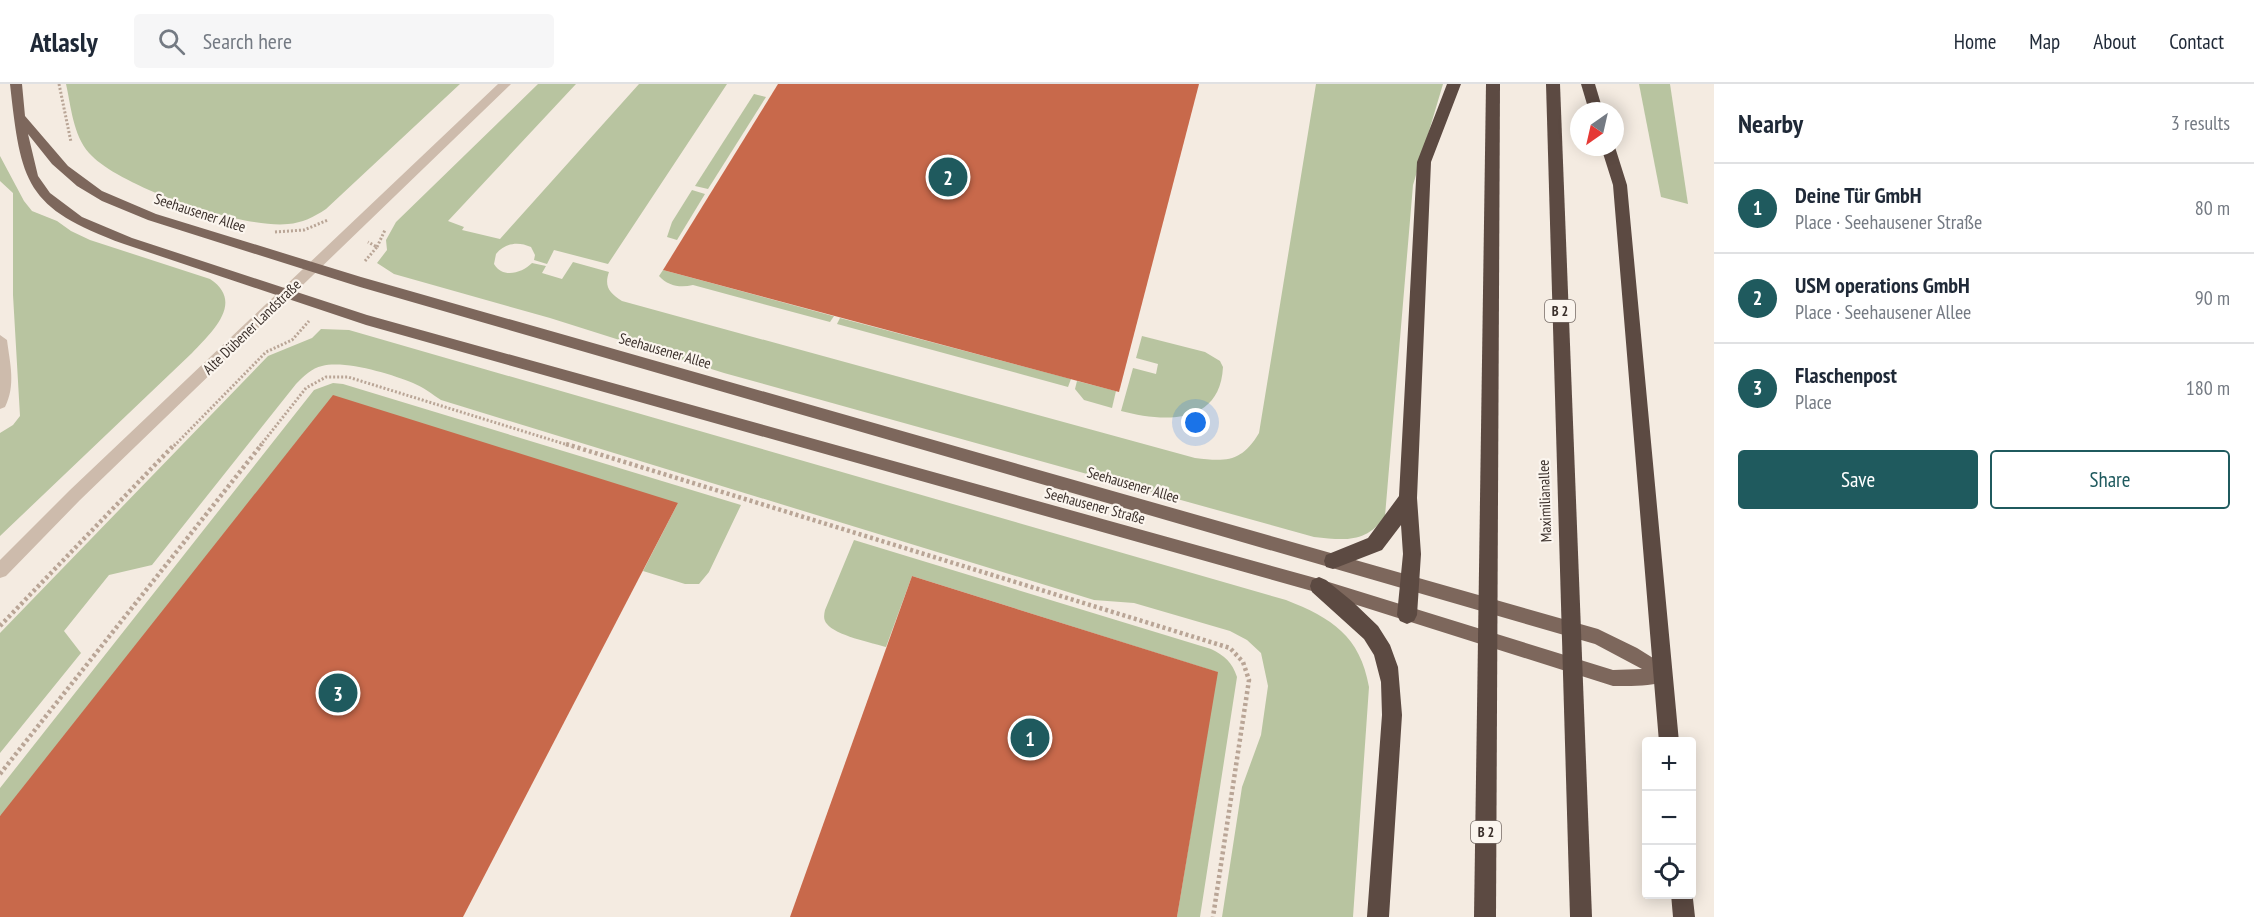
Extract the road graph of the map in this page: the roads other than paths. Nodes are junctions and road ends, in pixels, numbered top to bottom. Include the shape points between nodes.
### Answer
1 (16, 84) edge
2 (505, 84) edge
3 (1454, 84) edge
4 (1493, 84) edge
5 (1552, 84) edge
6 (1588, 84) edge
7 (1593, 102) edge
8 (20, 117) junction
9 (1611, 156) edge
10 (314, 268) junction
11 (287, 294) junction
12 (0, 340) edge
13 (0, 403) edge
14 (1408, 498) junction
15 (1333, 561) junction
16 (0, 571) edge
17 (1410, 583) junction
18 (1319, 586) junction
19 (1407, 615) junction
20 (1663, 674) junction
21 (1669, 737) edge
22 (1682, 899) edge
23 (1378, 917) edge
24 (1485, 917) edge
25 (1581, 917) edge
26 (1684, 917) edge

1 - 8 main road
2 - 10 street, Alte Dübener Landstraße
3 - 14 highway via 1424,162
4 - 24 highway, B 2
5 - 25 highway, Maximilianallee / B 2
6 - 7 highway
8 - 10 main road, Seehausener Allee via 62,166 103,197 152,217
8 - 11 main road via 36,183 49,199 71,215 128,241
9 - 20 highway via 1620,185
10 - 11 street, Alte Dübener Landstraße
10 - 15 main road, Seehausener Allee
11 - 16 street, Alte Dübener Landstraße
11 - 18 main road, Seehausener Straße via 430,339
12 - 13 street via 6,383
14 - 15 highway via 1375,544
14 - 17 highway
15 - 17 main road
17 - 19 highway
17 - 20 main road via 1598,637
18 - 19 main road
18 - 23 highway via 1370,632 1382,650 1389,673 1390,724
19 - 20 main road via 1613,678
20 - 21 highway
22 - 26 highway

